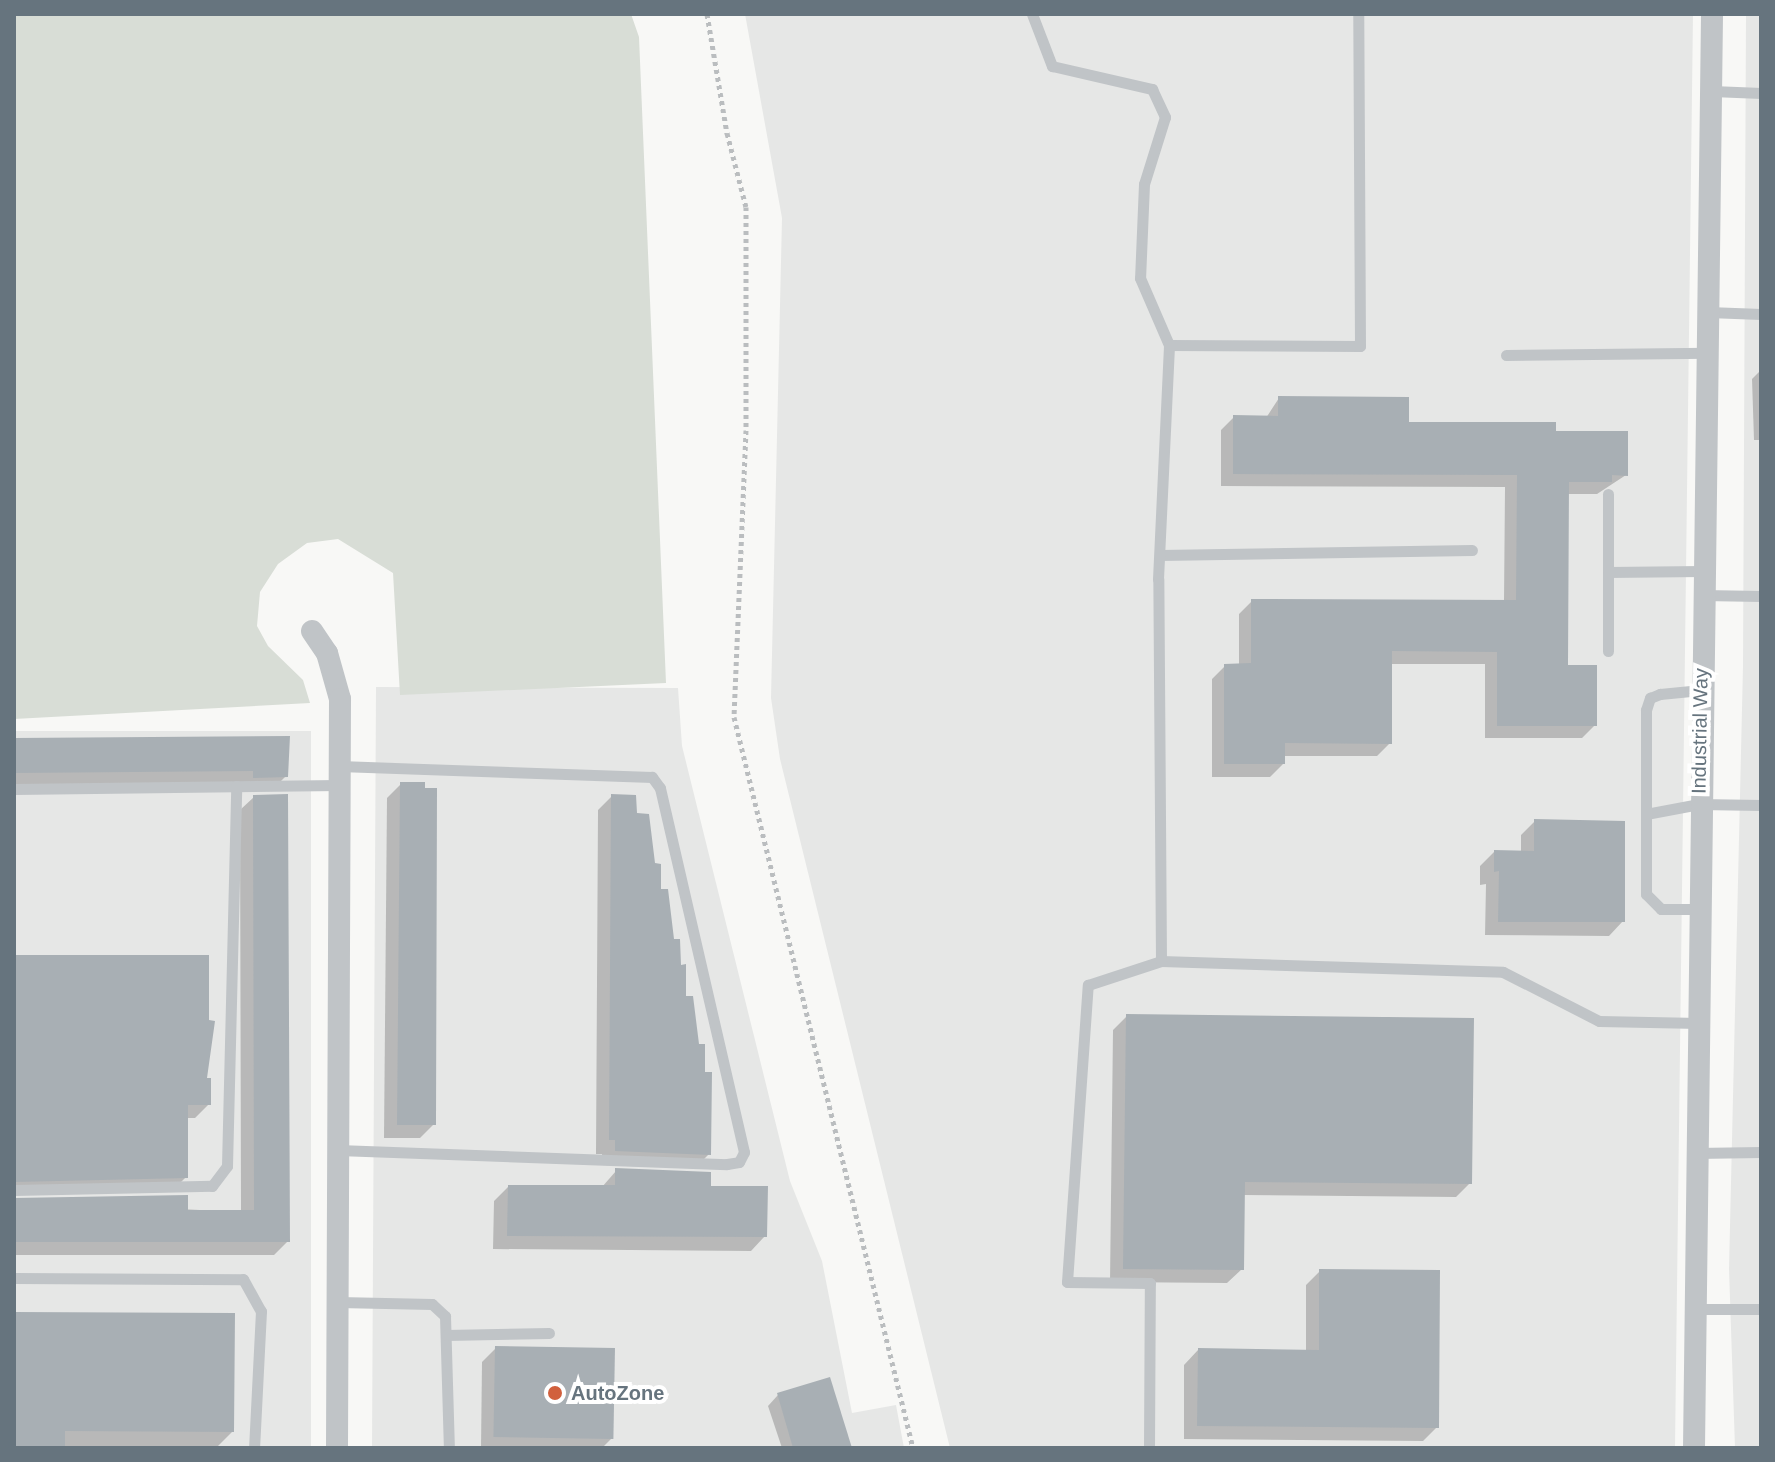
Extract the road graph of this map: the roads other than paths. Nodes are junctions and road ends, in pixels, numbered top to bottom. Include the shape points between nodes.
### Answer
1 (1032, 14) edge
2 (1358, 14) edge
3 (1712, 14) edge
4 (1712, 91) junction
5 (1761, 93) edge
6 (1708, 312) junction
7 (1761, 314) edge
8 (1169, 345) junction
9 (1709, 353) junction
10 (1506, 355) dead end
11 (1608, 494) dead end
12 (1472, 550) dead end
13 (1160, 555) junction
14 (1702, 571) junction
15 (1608, 572) junction
16 (1702, 595) junction
17 (1761, 596) edge
18 (312, 631) dead end
19 (1608, 651) dead end
20 (1701, 690) junction
21 (339, 775) junction
22 (236, 786) junction
23 (14, 789) edge
24 (1699, 804) junction
25 (1761, 805) edge
26 (1646, 814) junction
27 (1699, 909) junction
28 (1161, 961) junction
29 (1699, 1023) junction
30 (338, 1150) junction
31 (1761, 1152) edge
32 (1696, 1153) junction
33 (14, 1190) edge
34 (14, 1278) edge
35 (338, 1302) junction
36 (1695, 1309) junction
37 (1761, 1309) edge
38 (549, 1333) dead end
39 (446, 1335) junction
40 (254, 1448) edge
41 (337, 1448) edge
42 (449, 1448) edge
43 (1149, 1448) edge
44 (1694, 1448) edge

1 - 8 lane via 1052,66 1152,89 1165,117 1144,184 1140,278
2 - 8 lane via 1360,346
3 - 4 street, Industrial Way
4 - 5 lane
4 - 6 street, Industrial Way
6 - 7 lane
6 - 9 street, Industrial Way
8 - 13 lane
9 - 10 lane
9 - 14 street, Industrial Way
11 - 15 lane
12 - 13 lane
13 - 28 lane
14 - 15 lane
14 - 16 street, Industrial Way
15 - 19 lane
16 - 17 lane
16 - 20 street, Industrial Way
18 - 21 street via 327,653 340,699
20 - 24 street, Industrial Way
20 - 26 lane via 1650,698
21 - 22 lane
21 - 30 street
21 - 30 lane via 652,777 660,788 744,1152 739,1162 727,1164
22 - 23 lane
22 - 33 lane via 227,1166 212,1186
24 - 25 lane
24 - 26 lane
24 - 27 street, Industrial Way
26 - 27 lane via 1646,894 1651,904
27 - 29 street, Industrial Way
28 - 29 lane via 1503,972 1599,1021
28 - 43 lane via 1088,985 1067,1282 1150,1283
29 - 32 street, Industrial Way
30 - 35 street
31 - 32 lane
32 - 36 street, Industrial Way
34 - 40 lane via 243,1279 261,1311
35 - 39 lane via 432,1304 445,1316
35 - 41 street
36 - 37 lane
36 - 44 street, Industrial Way
38 - 39 lane
39 - 42 lane

